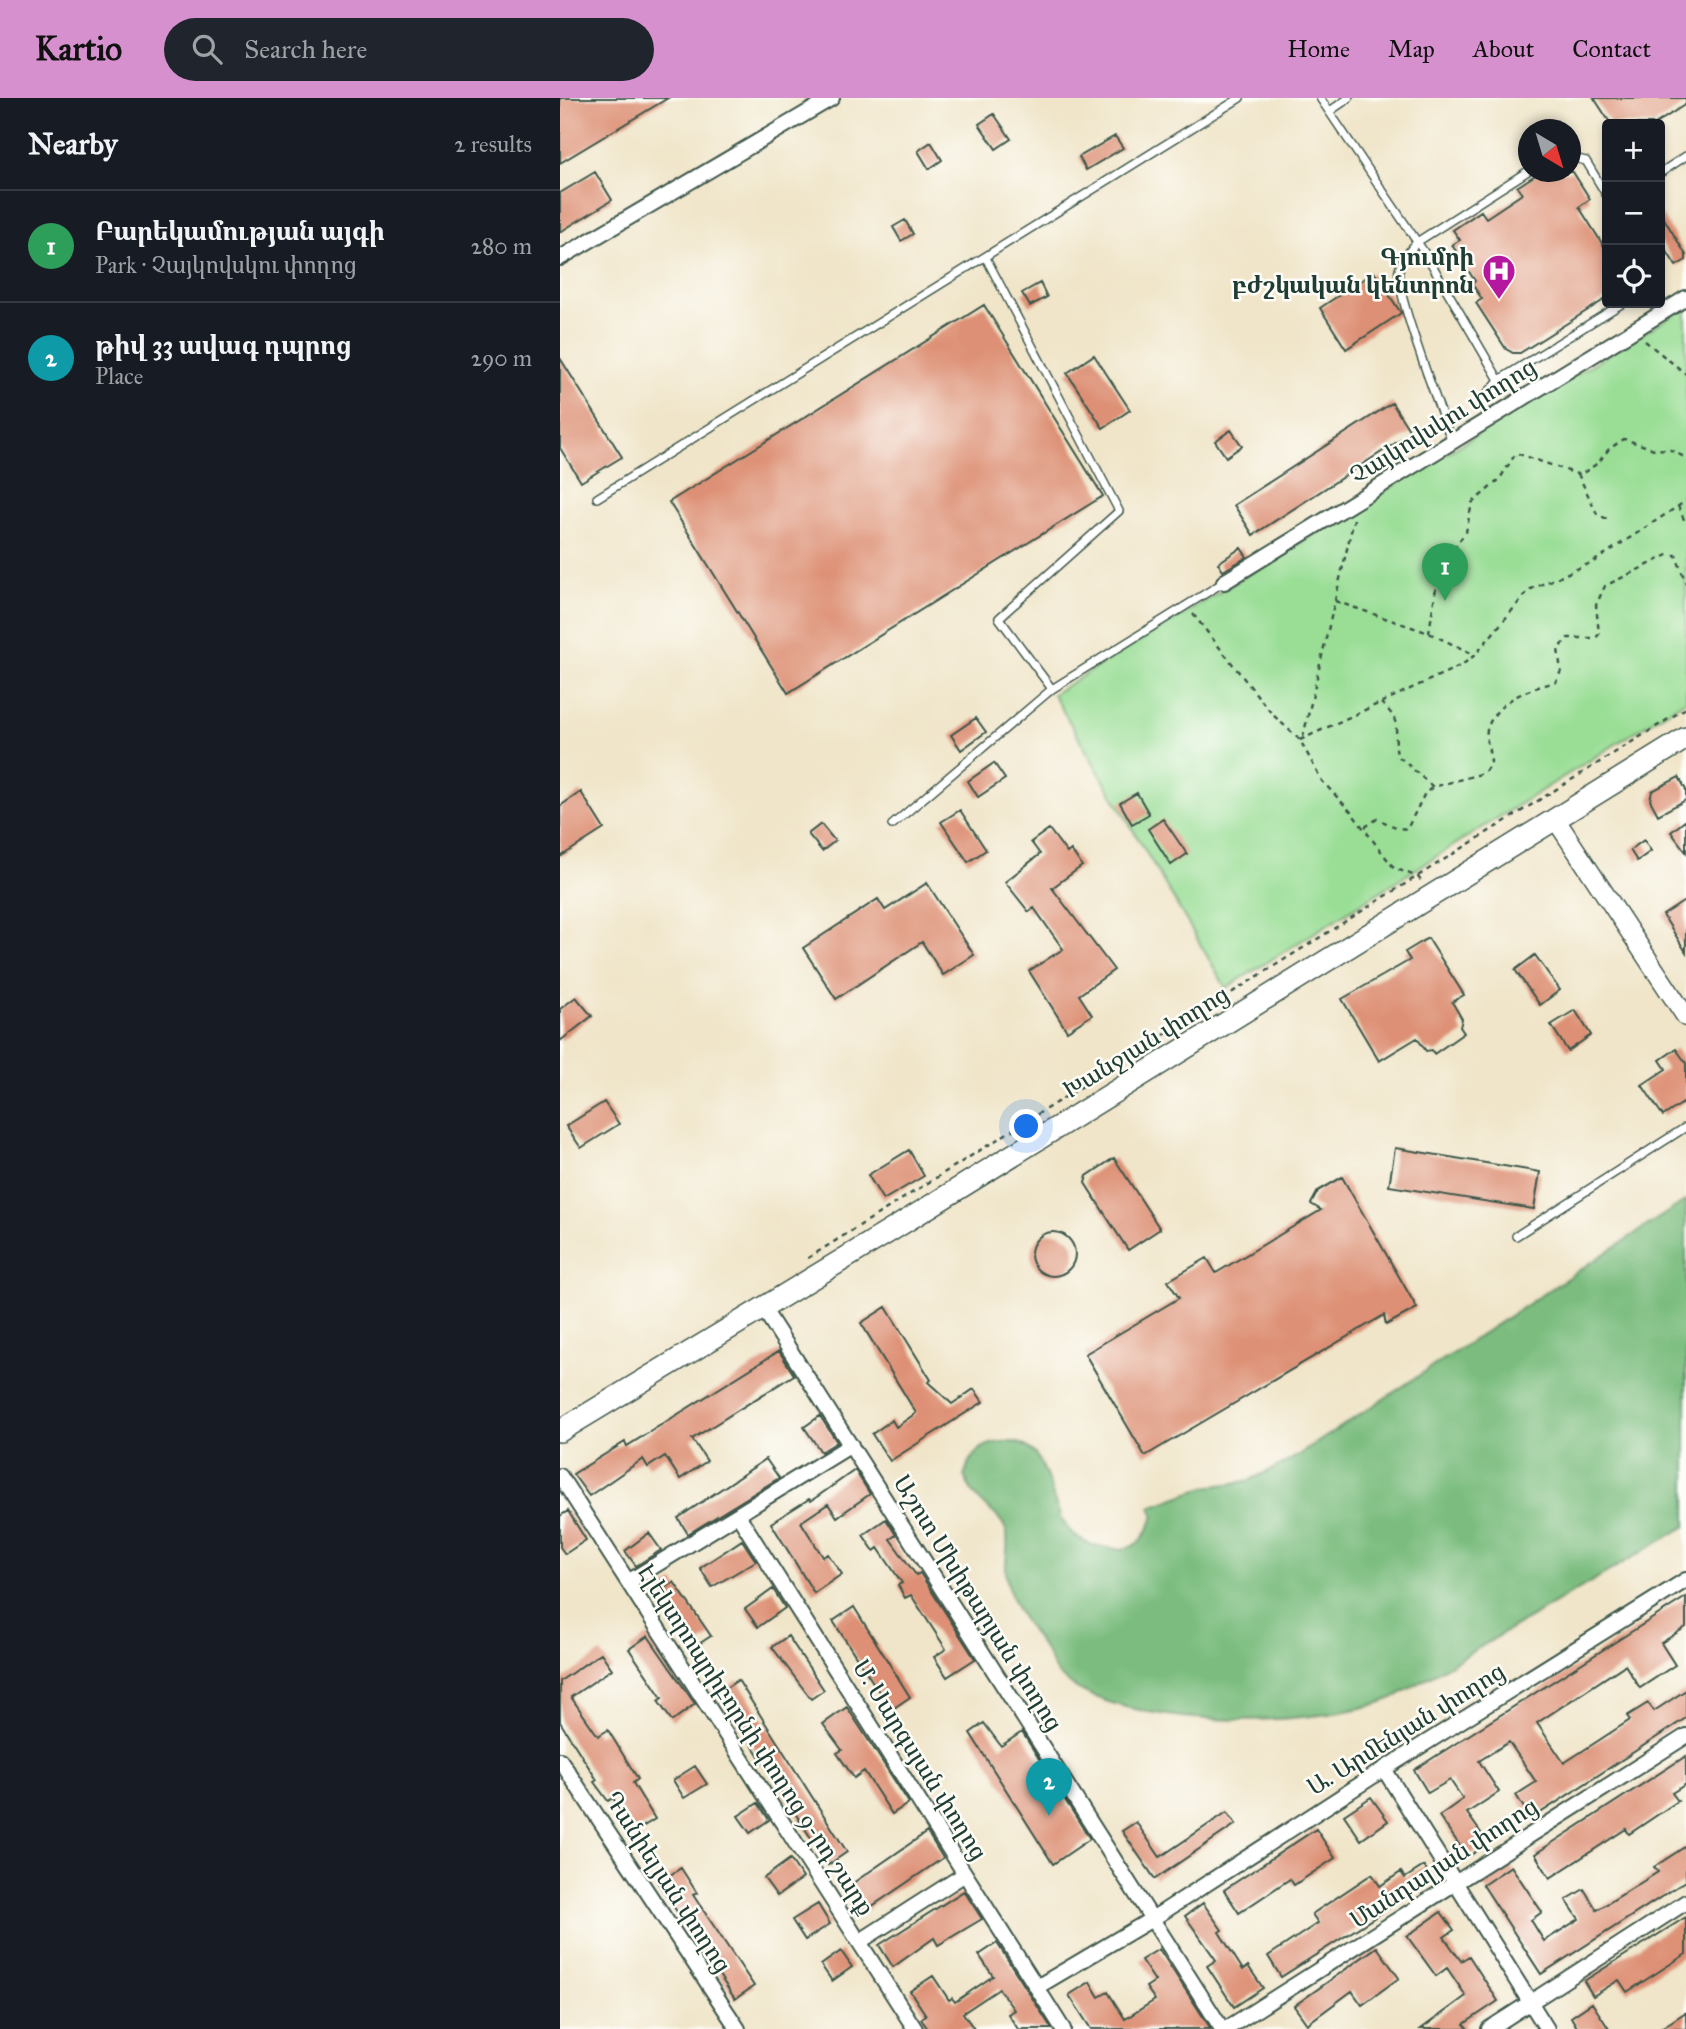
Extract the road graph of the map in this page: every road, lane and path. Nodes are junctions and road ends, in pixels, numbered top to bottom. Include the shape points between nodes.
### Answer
1 (832, 98) edge
2 (1240, 98) edge
3 (1321, 98) edge
4 (1349, 98) edge
5 (1330, 111) junction
6 (1686, 156) edge
7 (1581, 160) edge
8 (1665, 170) edge
9 (1518, 177) edge
10 (1602, 188) edge
11 (1417, 242) junction
12 (560, 258) edge
13 (986, 258) junction
14 (1686, 298) edge
15 (1615, 308) edge
16 (1643, 339) dead end
17 (1686, 374) edge
18 (1499, 380) junction
19 (1486, 422) junction
20 (1452, 442) junction
21 (1686, 458) edge
22 (1578, 474) junction
23 (597, 498) dead end
24 (1686, 501) edge
25 (1678, 506) junction
26 (1356, 509) dead end
27 (1611, 521) dead end
28 (1686, 524) edge
29 (1224, 582) joint
30 (1686, 584) edge
31 (1334, 601) junction
32 (1185, 605) junction
33 (1429, 633) junction
34 (1475, 654) junction
35 (1052, 689) junction
36 (1381, 704) junction
37 (1686, 708) edge
38 (1686, 738) edge
39 (1301, 740) junction
40 (1433, 787) junction
41 (1556, 820) junction
42 (892, 825) dead end
43 (1363, 828) junction
44 (1418, 877) junction
45 (1432, 896) junction
46 (1686, 1017) edge
47 (1686, 1127) edge
48 (1516, 1236) dead end
49 (807, 1258) dead end
50 (763, 1308) junction
51 (560, 1431) edge
52 (850, 1445) junction
53 (560, 1476) edge
54 (738, 1514) junction
55 (1686, 1580) edge
56 (628, 1582) junction
57 (1686, 1736) edge
58 (560, 1760) edge
59 (1384, 1769) junction
60 (965, 1874) junction
61 (1454, 1883) junction
62 (1686, 1902) edge
63 (1152, 1919) junction
64 (859, 1942) junction
65 (1037, 1987) junction
66 (1530, 2003) junction
67 (738, 2029) edge
68 (915, 2029) edge
69 (1063, 2029) edge
70 (1224, 2029) edge
71 (1489, 2029) edge
72 (1547, 2029) edge

1 - 12 street
2 - 13 lane
3 - 5 lane
4 - 5 lane
5 - 11 lane
6 - 8 lane
7 - 10 lane
9 - 11 lane
11 - 18 lane
11 - 20 lane via 1398,272
13 - 23 lane
13 - 35 lane via 1119,511 999,618
14 - 19 street, Չայկովսկու փողոց
15 - 18 lane
16 - 17 path
18 - 19 lane via 1484,397
19 - 20 street, Չայկովսկու փողոց
20 - 29 street, Չայկովսկու փողոց
21 - 22 path via 1623,439 1598,463
22 - 27 path via 1597,514
22 - 33 path via 1521,453 1511,459 1499,480 1472,503 1466,532 1440,568
24 - 25 path
25 - 28 path
25 - 34 path via 1593,562 1529,590
26 - 31 path
29 - 32 lane
30 - 40 path via 1681,562 1676,555 1668,555 1605,586 1596,605 1596,638 1568,638 1558,649 1561,671 1556,682 1527,690 1493,717 1487,730 1490,767 1461,781
31 - 33 path
31 - 39 path
32 - 35 lane
32 - 39 path via 1248,686
33 - 34 path
34 - 36 path via 1462,665
35 - 42 lane
36 - 39 path
36 - 40 path via 1397,723 1397,755
37 - 44 path
38 - 41 main road, Խանջյան փողոց
39 - 43 path via 1322,780
40 - 43 path via 1425,793 1407,829 1377,819
41 - 45 main road, Խանջյան փողոց
41 - 46 street
43 - 44 path via 1394,868
44 - 45 path
44 - 49 path
45 - 50 main road, Խանջյան փողոց
47 - 48 lane
50 - 51 main road, Խանջյան փողոց
50 - 52 street, Աշոտ Մխիթարյան փողոց
52 - 54 street
52 - 63 street, Աշոտ Մխիթարյան փողոց
53 - 56 street, Էլեկտրոպրիբորնի փողոց 9-րդ շարք
54 - 56 street
54 - 60 street, Մ. Սարգսյան փողոց
55 - 59 street, Ա. Արմենյան փողոց
56 - 64 street, Էլեկտրոպրիբորնի փողոց 9-րդ շարք
57 - 61 street, Մանդալյան փողոց
58 - 67 street, Դանիելյան փողոց
59 - 61 street
59 - 63 street, Ա. Արմենյան փողոց
60 - 64 street
60 - 65 street, Մ. Սարգսյան փողոց
61 - 66 street
61 - 70 street, Մանդալյան փողոց
62 - 66 street
63 - 65 street, Ա. Արմենյան փողոց
63 - 70 street, Աշոտ Մխիթարյան փողոց
64 - 68 street, Էլեկտրոպրիբորնի փողոց 9-րդ շարք
65 - 69 street, Մ. Սարգսյան փողոց
66 - 71 street
66 - 72 street

